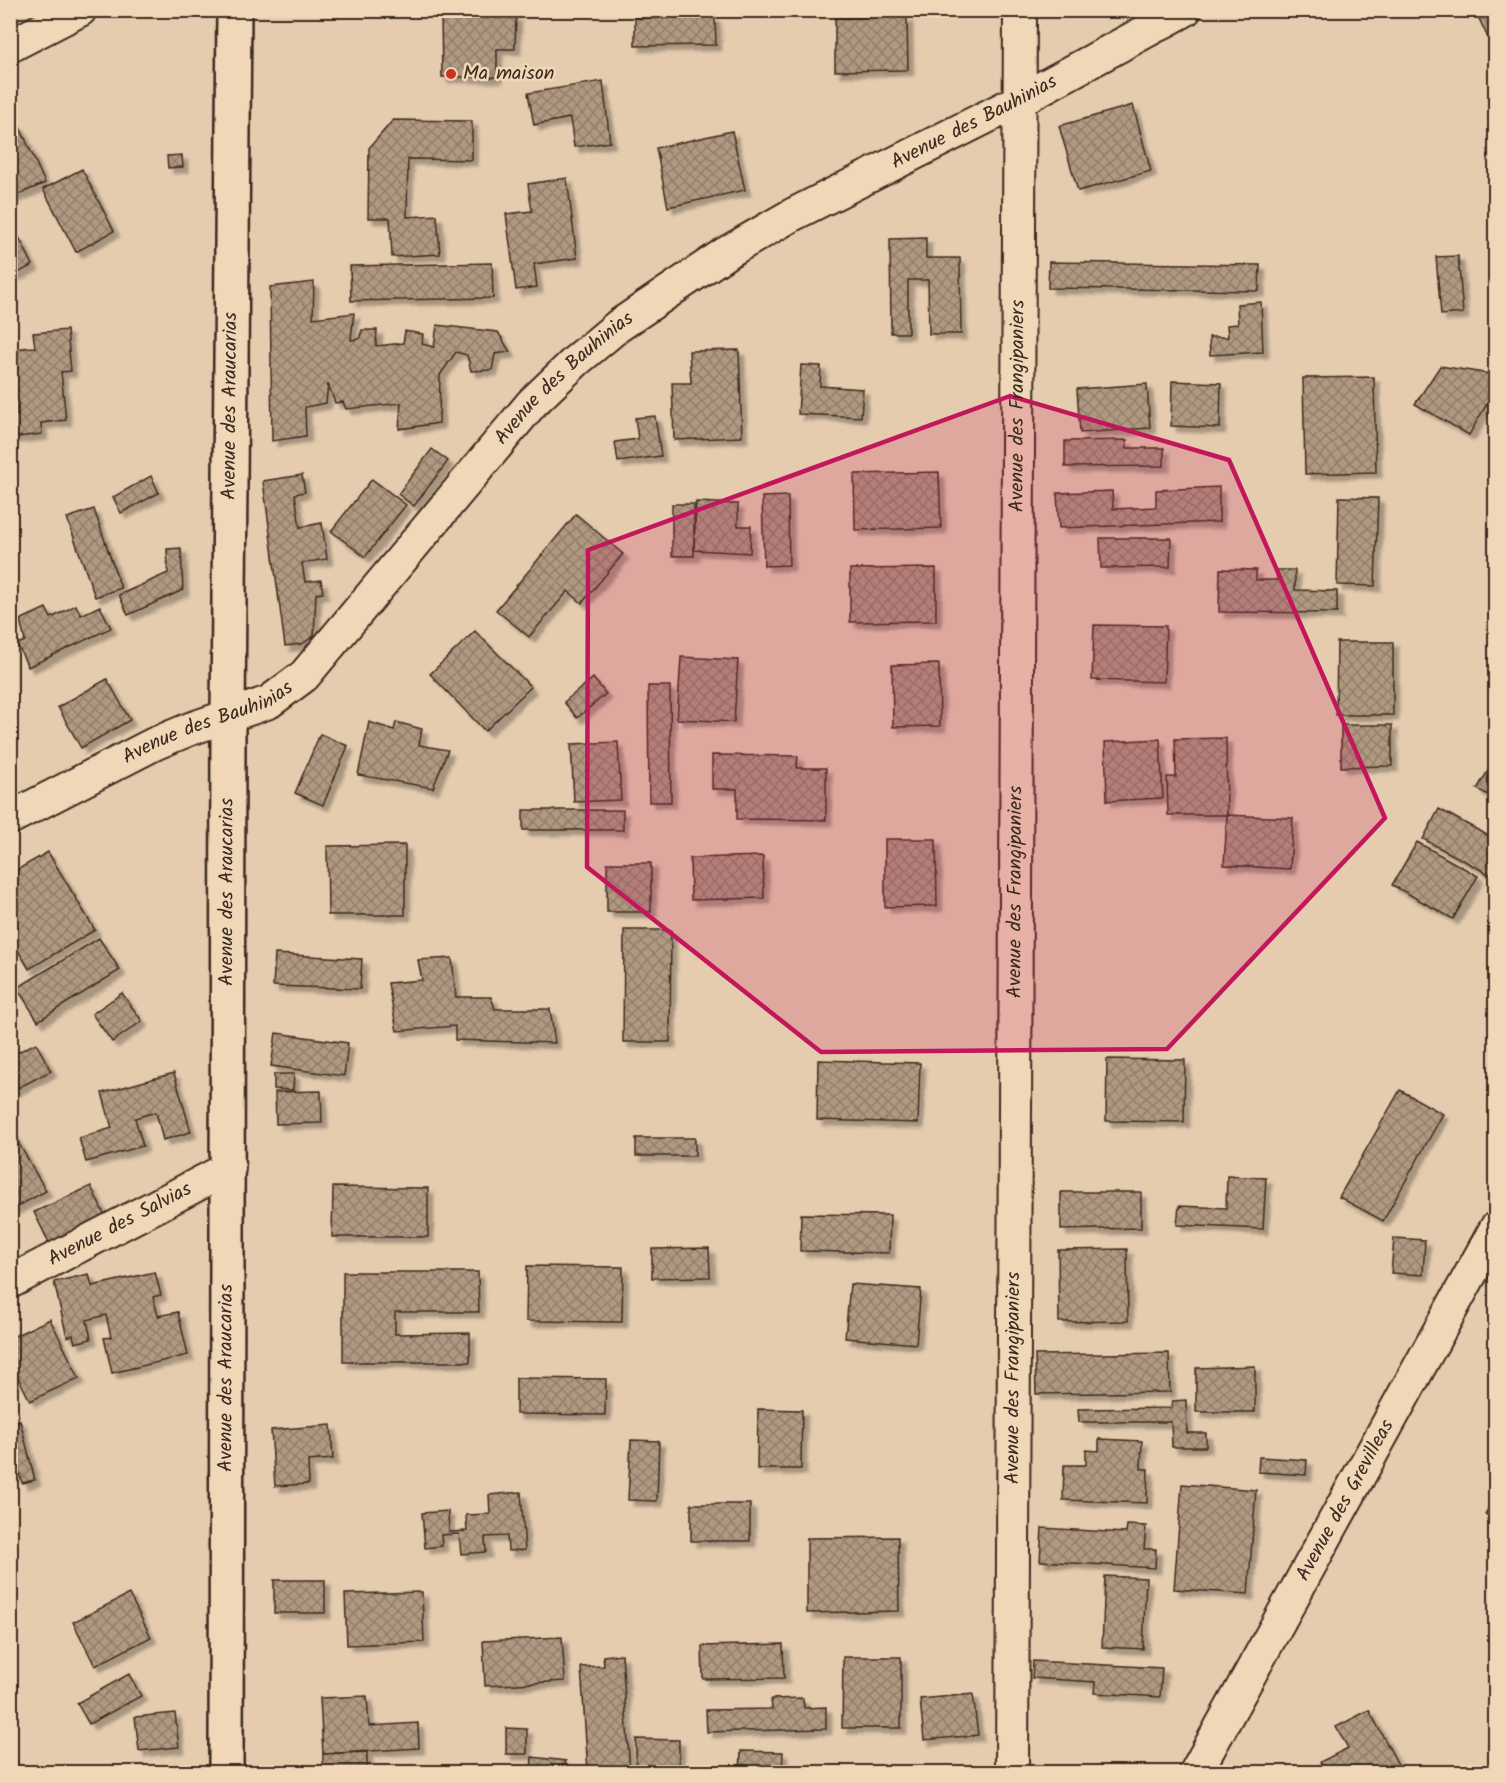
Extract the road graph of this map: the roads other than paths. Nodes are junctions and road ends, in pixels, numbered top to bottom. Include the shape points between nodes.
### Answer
1 (80, 10) edge
2 (234, 10) edge
3 (1020, 10) edge
4 (1185, 10) edge
5 (10, 46) edge
6 (1018, 101) junction
7 (228, 716) junction
8 (10, 818) edge
9 (230, 1168) junction
10 (1496, 1228) edge
11 (10, 1282) edge
12 (226, 1773) edge
13 (1012, 1773) edge
14 (1196, 1773) edge

1 - 5 street
2 - 7 street, Avenue des Araucarias
3 - 6 street, Avenue des Frangipaniers
4 - 6 street, Avenue des Bauhinias
6 - 7 street, Avenue des Bauhinias via 792,214 618,326 525,411 304,676 269,702
6 - 13 street, Avenue des Frangipaniers
7 - 8 street, Avenue des Bauhinias via 154,744
7 - 9 street, Avenue des Araucarias
9 - 11 street, Avenue des Salvias
9 - 12 street, Avenue des Araucarias
10 - 14 street, Avenue des Grevilleas

